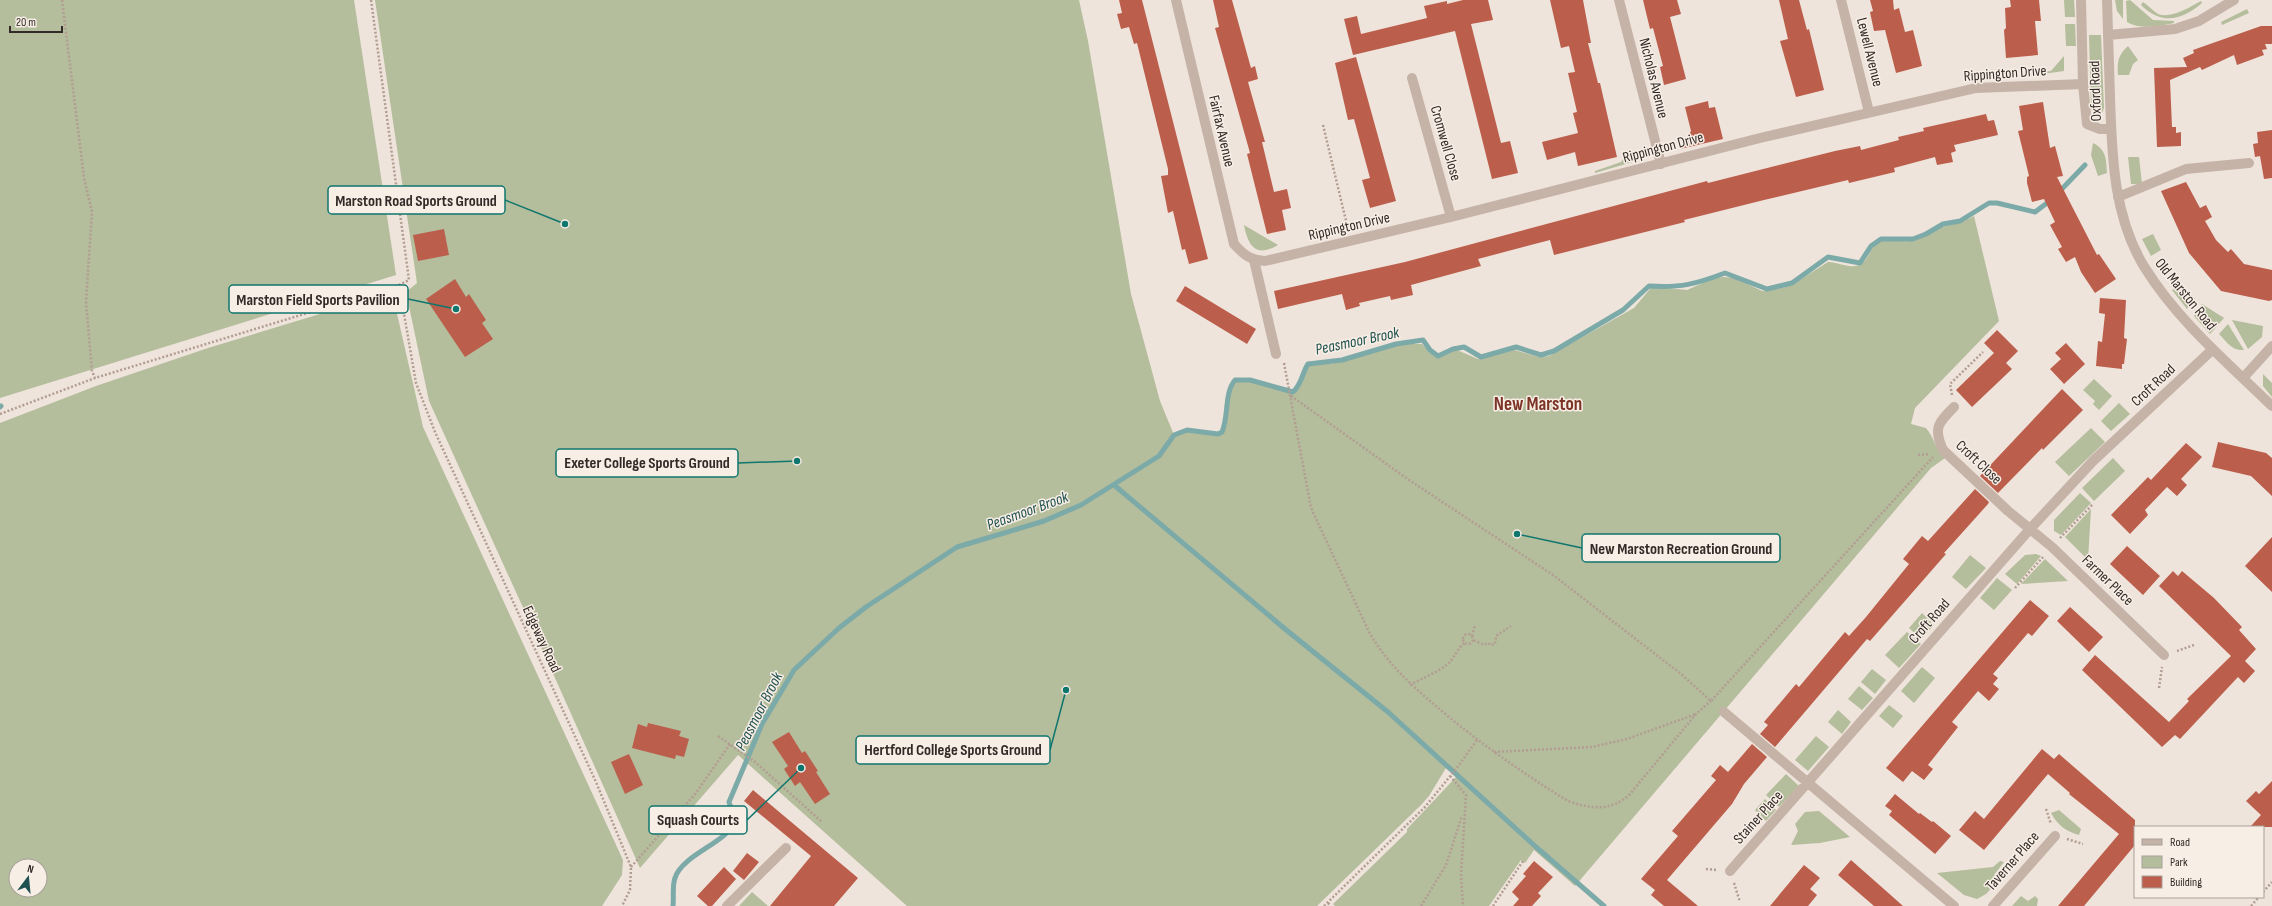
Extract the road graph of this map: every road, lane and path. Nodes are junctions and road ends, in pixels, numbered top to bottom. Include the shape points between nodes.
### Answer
1 (62, 0) edge
2 (371, 0) edge
3 (1176, 0) edge
4 (1619, 0) edge
5 (1841, 0) edge
6 (2081, 0) edge
7 (2107, 0) edge
8 (2234, 0) edge
9 (2108, 35) junction
10 (1412, 78) dead end
11 (2084, 84) junction
12 (1869, 112) junction
13 (1322, 126) dead end
14 (2111, 129) junction
15 (2249, 163) dead end
16 (1661, 164) junction
17 (2118, 197) junction
18 (1451, 217) junction
19 (1351, 241) junction
20 (1254, 260) junction
21 (399, 285) junction
22 (2272, 346) edge
23 (2212, 350) junction
24 (1983, 352) dead end
25 (1276, 354) joint
26 (95, 378) junction
27 (2243, 378) junction
28 (1291, 396) junction
29 (1954, 406) joint
30 (2272, 406) edge
31 (0, 414) edge
32 (1935, 454) dead end
33 (2093, 504) dead end
34 (2030, 528) junction
35 (2059, 539) dead end
36 (2044, 555) dead end
37 (2015, 588) dead end
38 (1475, 625) dead end
39 (1511, 626) dead end
40 (1472, 636) junction
41 (1474, 640) junction
42 (1465, 643) junction
43 (2164, 655) dead end
44 (1410, 685) junction
45 (1711, 701) junction
46 (1724, 712) joint
47 (1696, 714) junction
48 (718, 736) dead end
49 (1477, 740) junction
50 (730, 744) junction
51 (1493, 752) junction
52 (1450, 776) junction
53 (1808, 783) junction
54 (1464, 812) junction
55 (822, 822) dead end
56 (2055, 836) dead end
57 (786, 848) dead end
58 (1523, 861) dead end
59 (631, 866) junction
60 (1730, 871) dead end
61 (2272, 882) edge
62 (2264, 891) edge
63 (2258, 898) edge
64 (1328, 903) junction
65 (622, 906) edge
66 (727, 906) edge
67 (1324, 906) edge
68 (1331, 906) edge
69 (1421, 906) edge
70 (1463, 906) edge
71 (1493, 906) edge
72 (1954, 906) edge
73 (1993, 906) edge
74 (2251, 906) edge

1 - 26 path via 84,178 92,212 86,302 92,371
2 - 21 path via 409,280
3 - 20 street, Fairfax Avenue via 1234,244 1245,257
4 - 16 street, Nicholas Avenue
5 - 12 street, Lewell Avenue
6 - 11 street, Oxford Road
7 - 9 street, Oxford Road
8 - 9 street via 2199,21 2175,29
9 - 14 street, Oxford Road
10 - 18 street, Cromwell Close
11 - 12 street, Rippington Drive via 1976,88
11 - 14 street, Oxford Road via 2087,124 2100,129
12 - 16 street, Rippington Drive
13 - 19 path
14 - 17 street, Old Marston Road
15 - 17 street via 2186,169
16 - 18 street, Rippington Drive
17 - 23 street, Old Marston Road via 2128,232 2144,266 2162,292
18 - 19 street, Rippington Drive
19 - 20 street, Rippington Drive via 1265,261
20 - 25 street
21 - 26 path
21 - 59 path, Edgeway Road via 416,383 435,432 596,782
22 - 27 street
23 - 27 street, Old Marston Road
23 - 34 street, Croft Road via 2093,461
24 - 29 path via 1950,384
25 - 28 path via 1285,364
26 - 31 path
27 - 30 street, Old Marston Road
28 - 44 path via 1308,496 1315,518 1370,634 1382,653
28 - 45 path via 1409,480 1553,575 1681,674
29 - 34 street, Croft Close via 1939,422 1937,428 1943,450
32 - 45 path
33 - 35 path
34 - 43 street, Farmer Place
34 - 53 street, Croft Road
36 - 37 path
38 - 40 path
39 - 41 path via 1496,636 1495,644 1491,645 1488,642 1484,645
40 - 41 path
40 - 42 path via 1464,636
41 - 42 path via 1471,644
42 - 44 path via 1446,666
44 - 49 path
45 - 46 path
45 - 47 path
46 - 53 street
47 - 51 path via 1627,740 1592,747
47 - 51 path via 1630,794 1617,804 1607,807 1586,807 1568,801
48 - 50 path
49 - 51 path
49 - 52 path
50 - 55 path
50 - 59 path via 696,793
52 - 54 path via 1466,795
52 - 64 path via 1425,807
53 - 60 street, Stainer Place
53 - 72 street
54 - 69 path via 1446,865
54 - 70 path via 1461,874
56 - 73 street, Taverner Place
57 - 66 street
58 - 71 path
59 - 65 path, Edgeway Road via 630,890
61 - 62 path
63 - 74 path
64 - 67 path
64 - 68 path

